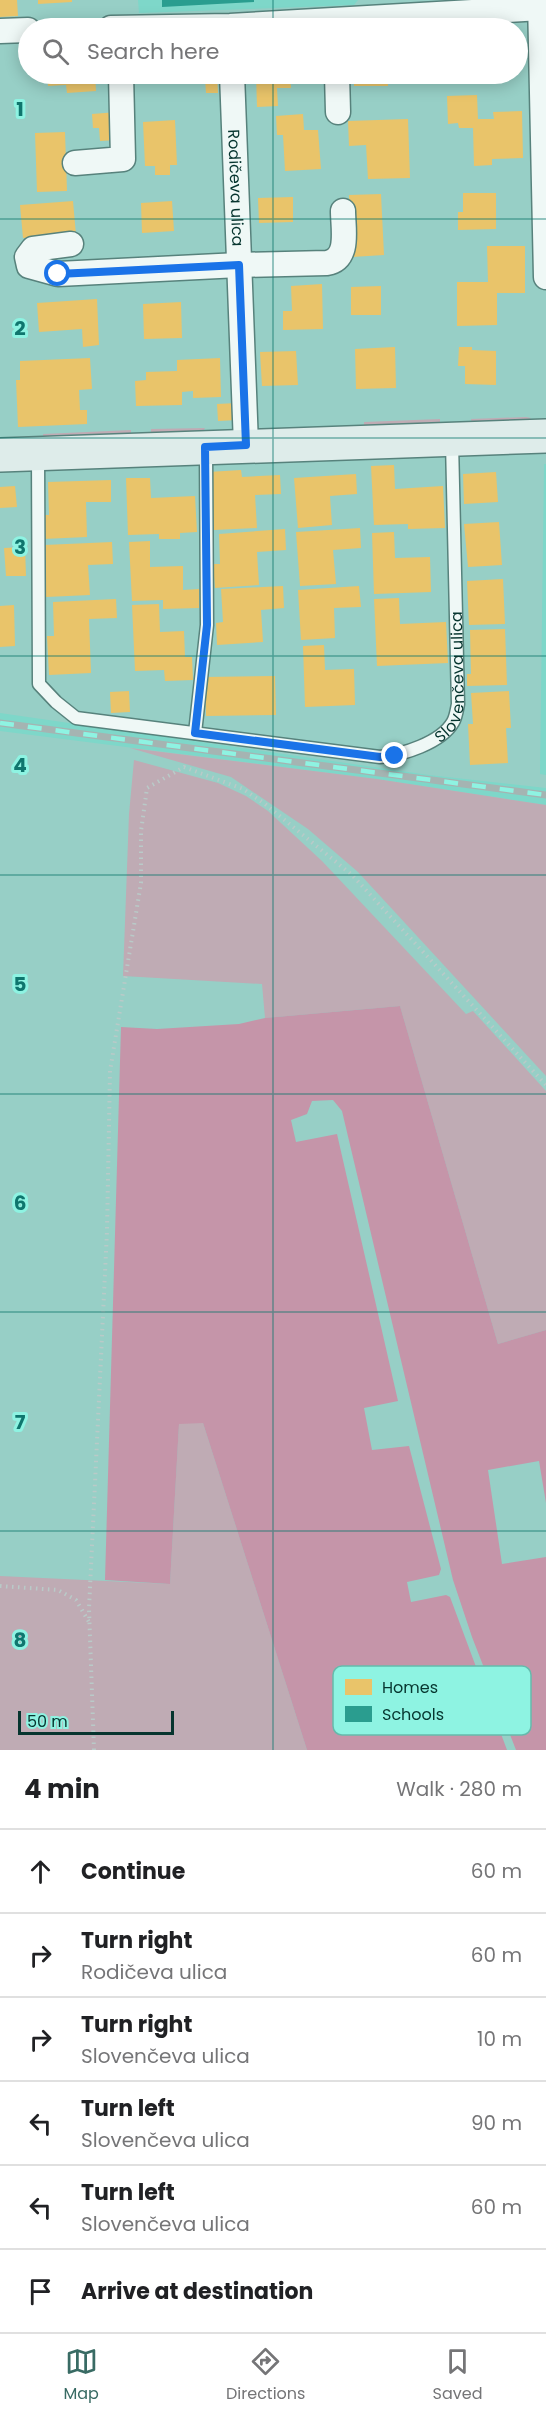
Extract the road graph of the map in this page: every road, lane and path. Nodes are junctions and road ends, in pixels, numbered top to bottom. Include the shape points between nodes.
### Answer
1 (541, 4) edge
2 (397, 18) edge
3 (18, 30) edge
4 (0, 31) edge
5 (121, 84) edge
6 (232, 84) edge
7 (338, 84) edge
8 (339, 112) dead end
9 (545, 157) edge
10 (75, 163) dead end
11 (343, 211) dead end
12 (71, 244) dead end
13 (239, 265) junction
14 (546, 277) edge
15 (546, 436) edge
16 (452, 438) junction
17 (246, 445) junction
18 (205, 447) junction
19 (38, 453) junction
20 (0, 454) edge
21 (195, 733) junction
22 (546, 1085) edge
23 (0, 1586) edge
24 (89, 1623) junction
25 (94, 1750) edge

1 - 2 street
1 - 9 street
3 - 4 street
5 - 10 street via 123,159
6 - 13 street, Rodičeva ulica
7 - 8 street
9 - 14 street
11 - 13 street via 344,244 336,260
12 - 13 street via 33,249 27,257 29,266 58,274
13 - 17 street, Rodičeva ulica
15 - 16 street
16 - 17 street
16 - 21 lane, Slovenčeva ulica via 458,704 453,723 418,748 380,757
17 - 18 street
18 - 19 street
18 - 21 lane via 207,625
19 - 20 street
19 - 21 lane, Slovenčeva ulica via 39,684 76,718
22 - 24 path via 352,875 266,804 243,789 184,766 147,788 141,831 141,883 110,1071 107,1232
23 - 24 path via 58,1590 76,1600
24 - 25 path

